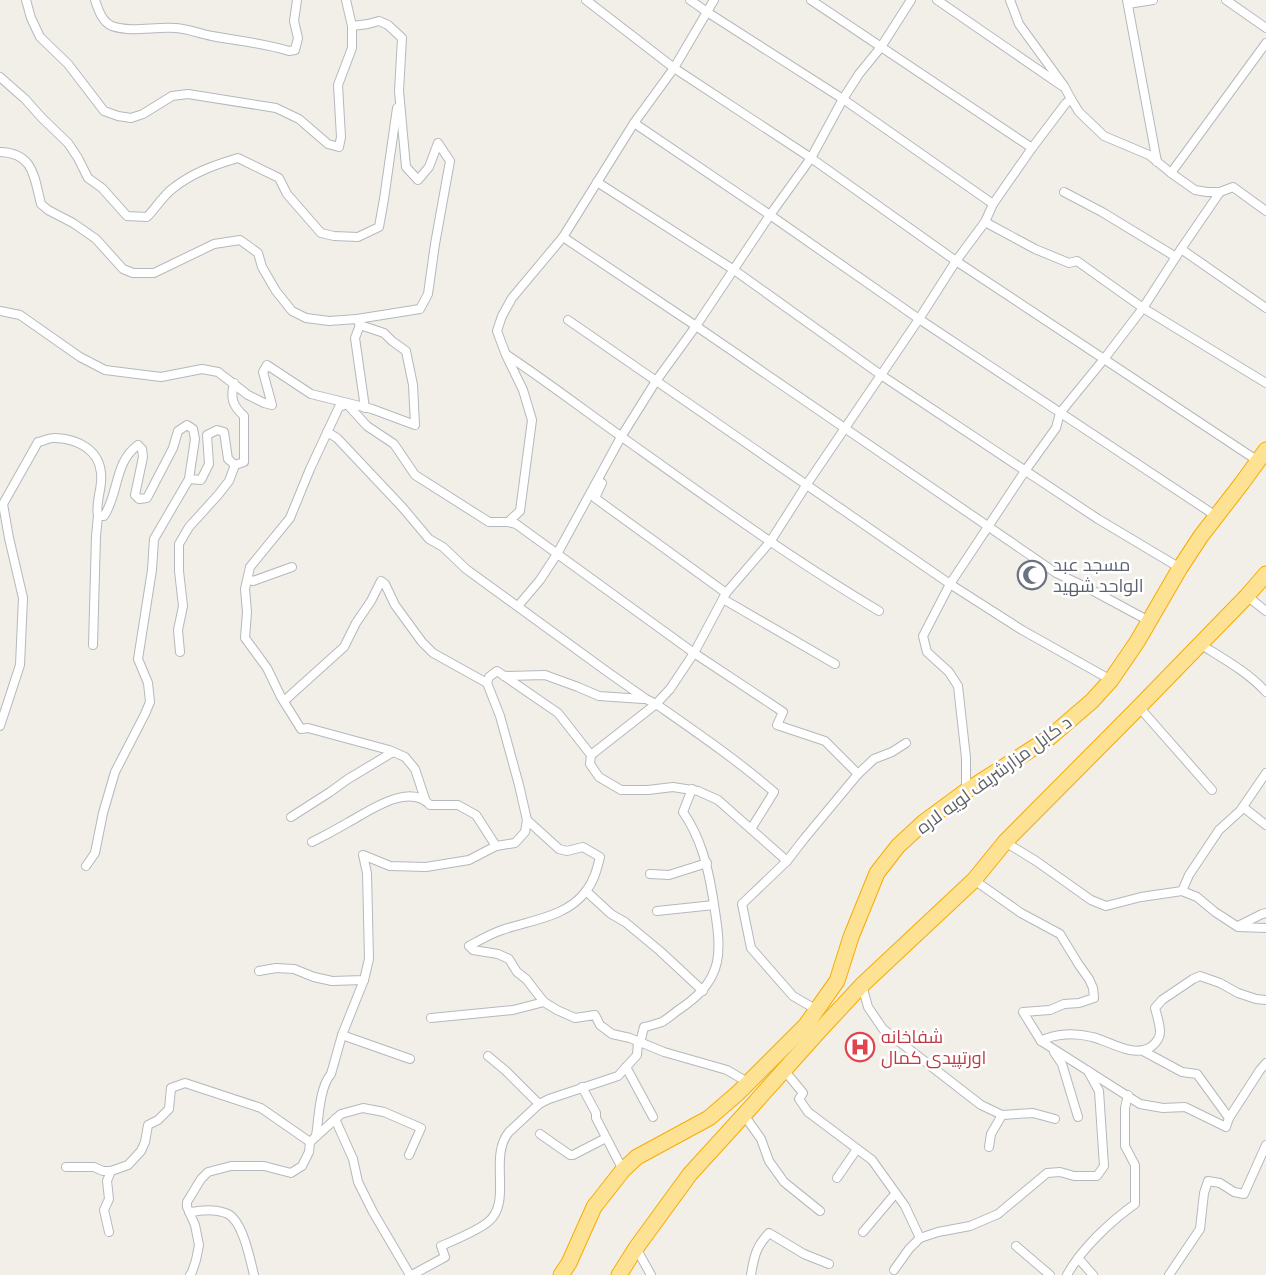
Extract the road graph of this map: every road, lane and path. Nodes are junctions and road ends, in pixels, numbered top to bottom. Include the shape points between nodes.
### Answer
1 (26, 0) edge
2 (95, 0) edge
3 (297, 0) edge
4 (346, 0) edge
5 (586, 0) edge
6 (690, 0) edge
7 (714, 0) edge
8 (811, 0) edge
9 (911, 0) edge
10 (937, 0) edge
11 (1010, 0) edge
12 (1153, 0) edge
13 (1226, 0) edge
14 (1128, 2) edge
15 (707, 12) junction
16 (352, 26) junction
17 (1266, 28) edge
18 (1266, 43) edge
19 (881, 48) junction
20 (1258, 54) junction
21 (1266, 60) edge
22 (675, 68) junction
23 (0, 77) edge
24 (1064, 86) junction
25 (399, 91) junction
26 (843, 99) junction
27 (1071, 99) junction
28 (634, 123) junction
29 (1032, 148) junction
30 (0, 152) edge
31 (811, 158) junction
32 (1156, 162) junction
33 (1171, 173) junction
34 (597, 182) junction
35 (1064, 192) dead end
36 (1220, 192) junction
37 (993, 204) junction
38 (1266, 211) edge
39 (770, 215) junction
40 (985, 222) junction
41 (563, 237) junction
42 (1181, 249) junction
43 (1176, 257) junction
44 (956, 261) junction
45 (734, 270) junction
46 (1143, 308) junction
47 (1266, 308) edge
48 (0, 310) edge
49 (920, 319) junction
50 (568, 320) dead end
51 (359, 322) junction
52 (696, 326) junction
53 (506, 355) junction
54 (1104, 359) junction
55 (881, 375) junction
56 (656, 381) junction
57 (234, 384) junction
58 (1266, 384) edge
59 (346, 404) junction
60 (365, 408) junction
61 (1060, 413) junction
62 (845, 429) junction
63 (327, 432) junction
64 (621, 437) junction
65 (1262, 456) edge
66 (235, 465) junction
67 (604, 469) junction
68 (1025, 471) junction
69 (189, 479) junction
70 (807, 484) junction
71 (98, 516) junction
72 (1216, 516) junction
73 (508, 522) junction
74 (988, 527) junction
75 (770, 542) junction
76 (557, 554) junction
77 (292, 567) dead end
78 (1180, 568) junction
79 (1266, 574) edge
80 (248, 579) junction
81 (950, 584) junction
82 (724, 596) junction
83 (1247, 596) junction
84 (518, 606) junction
85 (879, 611) dead end
86 (1266, 611) edge
87 (1149, 621) junction
88 (1200, 644) junction
89 (93, 645) dead end
90 (180, 652) dead end
91 (694, 653) junction
92 (835, 664) dead end
93 (504, 676) junction
94 (1111, 680) junction
95 (487, 683) junction
96 (1266, 692) edge
97 (646, 699) junction
98 (284, 701) junction
99 (656, 704) junction
100 (1139, 707) junction
101 (0, 726) edge
102 (906, 743) dead end
103 (393, 752) junction
104 (591, 755) junction
105 (1266, 772) edge
106 (858, 774) junction
107 (692, 789) junction
108 (1212, 789) dead end
109 (966, 791) junction
110 (425, 799) junction
111 (1243, 807) junction
112 (291, 818) dead end
113 (527, 820) junction
114 (1266, 825) edge
115 (751, 829) junction
116 (312, 842) dead end
117 (1005, 842) junction
118 (496, 846) junction
119 (788, 861) junction
120 (707, 863) junction
121 (86, 866) dead end
122 (650, 874) dead end
123 (974, 880) junction
124 (586, 891) junction
125 (1182, 891) junction
126 (714, 905) junction
127 (657, 911) dead end
128 (1266, 913) edge
129 (1238, 927) junction
130 (1266, 928) edge
131 (259, 971) dead end
132 (364, 980) junction
133 (837, 981) junction
134 (703, 991) junction
135 (857, 991) junction
136 (1266, 1000) edge
137 (544, 1002) junction
138 (818, 1010) junction
139 (431, 1018) dead end
140 (342, 1035) junction
141 (1041, 1041) junction
142 (639, 1042) junction
143 (1053, 1049) junction
144 (1143, 1051) junction
145 (488, 1056) dead end
146 (410, 1059) dead end
147 (1266, 1063) edge
148 (626, 1067) junction
149 (784, 1070) junction
150 (1088, 1071) junction
151 (749, 1083) junction
152 (582, 1087) junction
153 (1128, 1095) junction
154 (539, 1104) junction
155 (744, 1115) junction
156 (1002, 1115) junction
157 (653, 1117) dead end
158 (1078, 1117) dead end
159 (1229, 1118) junction
160 (335, 1119) junction
161 (1055, 1119) dead end
162 (540, 1134) dead end
163 (606, 1138) junction
164 (313, 1139) junction
165 (1266, 1145) edge
166 (989, 1147) dead end
167 (857, 1149) junction
168 (409, 1155) dead end
169 (66, 1167) dead end
170 (623, 1170) junction
171 (111, 1171) junction
172 (837, 1178) dead end
173 (896, 1194) junction
174 (820, 1211) dead end
175 (189, 1212) junction
176 (109, 1232) dead end
177 (863, 1232) dead end
178 (920, 1238) junction
179 (1017, 1246) dead end
180 (636, 1248) junction
181 (1078, 1258) junction
182 (829, 1264) dead end
183 (894, 1270) dead end
184 (190, 1275) edge
185 (255, 1275) edge
186 (411, 1275) edge
187 (561, 1275) edge
188 (619, 1275) edge
189 (651, 1275) edge
190 (751, 1275) edge
191 (1050, 1275) edge
192 (1067, 1275) edge
193 (1093, 1275) edge
194 (1169, 1275) edge

1 - 16 street via 40,37 68,64 104,111 130,118 172,96 188,93 276,108 299,120 328,144 339,147 338,85 352,48
2 - 3 street via 100,15 110,25 177,28 289,51 295,50 298,38 294,21
4 - 16 street
5 - 22 street
6 - 15 street
7 - 15 street
8 - 19 street
9 - 19 street
10 - 24 street
11 - 24 street via 1019,24
12 - 14 street
13 - 17 street
14 - 32 street
15 - 22 street
15 - 26 street
16 - 25 street via 379,21 402,38
18 - 20 street
19 - 26 street
19 - 29 street
20 - 21 street
20 - 33 street
22 - 28 street
22 - 31 street
23 - 25 street via 68,143 88,178 127,216 147,217 170,190 186,179 238,158 279,178 286,194 321,233 358,237 379,227
24 - 27 street
25 - 51 street via 406,167 418,180 429,167 438,143 450,161 428,294 420,309
26 - 31 street
26 - 37 street
27 - 29 street
27 - 32 street via 1104,136 1149,155
28 - 34 street
28 - 39 street
29 - 37 street
30 - 51 street via 12,152 26,160 34,173 41,204 96,239 123,269 154,273 214,244 240,240 258,254 276,291 292,311 306,318
31 - 39 street
31 - 44 street
32 - 33 street
33 - 36 street via 1195,190
34 - 41 street
34 - 45 street
35 - 43 street
36 - 38 street via 1233,187
36 - 42 street
37 - 40 street
39 - 45 street
39 - 49 street
40 - 44 street
40 - 46 street via 1035,249 1069,263 1077,261
41 - 52 street
41 - 53 street via 512,298 502,316 497,331
42 - 43 street
42 - 47 street
43 - 46 street
44 - 49 street
44 - 54 street
45 - 52 street
45 - 55 street
46 - 54 street
46 - 58 street
48 - 57 street via 20,315 105,370 161,377 202,369 218,372
49 - 55 street
49 - 61 street
50 - 56 street
51 - 60 street via 355,338
51 - 60 street via 384,333 406,351 415,424
52 - 56 street
52 - 62 street
53 - 64 street
53 - 73 street via 532,420 520,511
54 - 61 street
54 - 65 street
55 - 62 street
55 - 68 street
56 - 64 street
56 - 70 street
57 - 59 street via 272,405 263,372 267,365 311,394
57 - 66 street via 234,408 244,416 244,462
59 - 60 street
59 - 63 street via 339,407
59 - 73 street via 367,426 394,444 415,475 489,522
61 - 68 street via 1056,428
61 - 72 street
62 - 70 street
62 - 74 street
63 - 80 street via 290,518 250,567
63 - 84 street via 337,438 429,539
64 - 67 street
64 - 75 street
65 - 72 highway, د کابل مزارشریف لویه لاره
66 - 69 street via 228,459 224,432 217,430 207,435 209,464 201,480
66 - 90 street via 229,481 179,544 183,606 178,630
67 - 76 street
67 - 82 street via 605,476 595,498
68 - 74 street
68 - 78 street
69 - 71 street via 195,439 193,429 187,425 178,430 147,498 135,495 142,449 138,445 130,451 109,509 104,516
69 - 121 street via 154,539 138,659 148,683 150,702 115,772 95,853
70 - 75 street
70 - 81 street
71 - 89 street
71 - 101 street via 102,475 93,453 84,445 54,437 38,442 3,504 23,598 20,665
72 - 78 highway, د کابل مزارشریف لویه لاره
73 - 76 street
74 - 81 street
74 - 87 street via 1056,573
75 - 82 street
75 - 85 street
76 - 84 street
76 - 91 street
77 - 80 street via 253,581
78 - 87 highway, د کابل مزارشریف لویه لاره
79 - 83 highway
80 - 98 street via 245,638
81 - 94 street
81 - 109 street via 923,636 927,652 958,686
82 - 91 street
82 - 92 street
83 - 86 street
83 - 88 highway
84 - 97 street
87 - 94 highway, د کابل مزارشریف لویه لاره
88 - 96 street
88 - 100 highway
91 - 99 street
91 - 106 street via 783,712 777,725 825,741
93 - 95 street via 497,671
93 - 97 street via 545,675 598,696
93 - 104 street via 558,713
94 - 109 highway, د کابل مزارشریف لویه لاره via 1049,738
95 - 98 street via 433,653 381,581 344,647
95 - 113 street via 500,716
97 - 99 street
98 - 103 street via 301,729
99 - 104 street
99 - 115 street via 774,792
100 - 108 street
100 - 117 highway
102 - 106 street via 874,759
103 - 110 street via 405,757 415,769
103 - 112 street
104 - 107 street via 590,764 599,777 621,790
105 - 111 street
106 - 119 street
107 - 115 street via 718,800
107 - 120 street via 683,812
109 - 133 highway, د کابل مزارشریف لویه لاره via 924,822 877,873
110 - 116 street via 406,796 385,801
110 - 118 street via 430,805 458,805 476,815
111 - 114 street
111 - 125 street via 1219,830
113 - 118 street via 525,832 515,843
113 - 124 street via 559,849 583,848 600,857
115 - 119 street
117 - 123 highway
117 - 125 street via 1106,906
118 - 132 street via 469,860 426,867 390,866 363,855 369,959
119 - 138 street via 742,904 751,948 793,996
120 - 122 street via 669,875
120 - 126 street
123 - 135 highway
123 - 141 street via 1060,934 1093,988 1094,998 1050,1010 1023,1012
124 - 134 street
124 - 137 street via 574,904 555,914 487,935 468,946 509,959
125 - 129 street via 1197,897
126 - 127 street
126 - 134 street via 717,963
128 - 129 street
129 - 130 street
131 - 132 street via 294,969 332,981
132 - 140 street
133 - 135 street
133 - 138 highway, د کابل مزارشریف لویه لاره
134 - 142 street via 662,1022 644,1027
135 - 149 highway
135 - 156 street via 883,1029 981,1105
136 - 144 street via 1200,976 1155,1008 1161,1034 1156,1043
137 - 139 street via 513,1010
137 - 142 street via 575,1018 595,1015 612,1034
138 - 151 highway, د کابل مزارشریف لویه لاره
140 - 146 street
140 - 164 street via 323,1091
141 - 143 street
141 - 144 street via 1070,1034 1091,1036
142 - 148 street via 637,1055
142 - 151 street via 727,1070
143 - 150 street
143 - 158 street via 1062,1064
144 - 159 street via 1182,1072 1197,1074
145 - 154 street
147 - 159 street
148 - 152 street via 618,1076
148 - 157 street
149 - 155 highway
149 - 167 street via 803,1093 800,1099 804,1107
150 - 153 street
150 - 178 street via 1099,1091 1101,1112 1104,1166 1097,1176 1047,1173 998,1214 970,1226
151 - 170 highway, د کابل مزارشریف لویه لاره via 708,1118 637,1157
152 - 154 street
152 - 163 street
153 - 159 street via 1140,1104 1185,1107 1226,1127
153 - 181 street via 1125,1146 1135,1166 1135,1204
154 - 186 street via 506,1136 500,1163 500,1201 490,1221 441,1246 445,1257
155 - 174 street via 784,1182
155 - 180 highway via 690,1173
156 - 161 street via 1033,1113
156 - 166 street via 991,1134
160 - 164 street
160 - 168 street via 363,1108 415,1125 421,1128
160 - 186 street via 353,1159 358,1182
162 - 163 street via 570,1155
163 - 170 street
164 - 171 street via 261,1108 185,1083 171,1088 169,1109 148,1125 141,1151 128,1165
164 - 175 street via 302,1167 291,1173 264,1166 231,1166 208,1172 188,1202
165 - 194 street via 1244,1194 1208,1181 1200,1229
167 - 172 street
167 - 173 street via 872,1160
169 - 171 street
170 - 187 highway, د کابل مزارشریف لویه لاره via 594,1207
171 - 176 street via 104,1210
173 - 177 street
173 - 178 street
175 - 184 street via 199,1245
175 - 185 street via 211,1210 227,1214 237,1222
178 - 183 street
179 - 191 street
180 - 188 highway
180 - 189 street
181 - 192 street
181 - 193 street
182 - 190 street via 769,1233 754,1254

